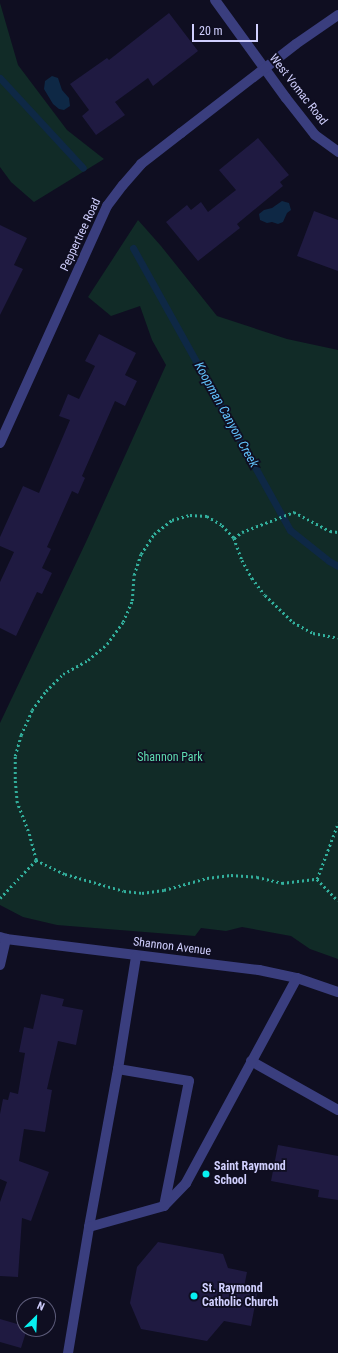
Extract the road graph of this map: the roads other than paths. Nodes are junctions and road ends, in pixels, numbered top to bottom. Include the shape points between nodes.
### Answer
1 (215, 0) edge
2 (338, 15) edge
3 (264, 68) junction
4 (338, 152) edge
5 (0, 444) edge
6 (3, 938) edge
7 (136, 956) junction
8 (0, 965) edge
9 (297, 978) junction
10 (338, 992) edge
11 (251, 1061) junction
12 (118, 1069) junction
13 (338, 1110) edge
14 (164, 1206) junction
15 (89, 1227) junction
16 (68, 1353) edge

1 - 3 street, West Vomac Road
2 - 3 street, Peppertree Road
3 - 4 street, West Vomac Road via 315,134
3 - 5 street, Peppertree Road via 141,164 107,206
6 - 7 street, Shannon Avenue
6 - 8 street
7 - 9 street, Shannon Avenue via 259,970
7 - 12 street
9 - 10 street, Shannon Avenue
9 - 11 street
11 - 13 street
11 - 14 street via 186,1183
12 - 14 street via 189,1081
12 - 15 street
14 - 15 street
15 - 16 street

